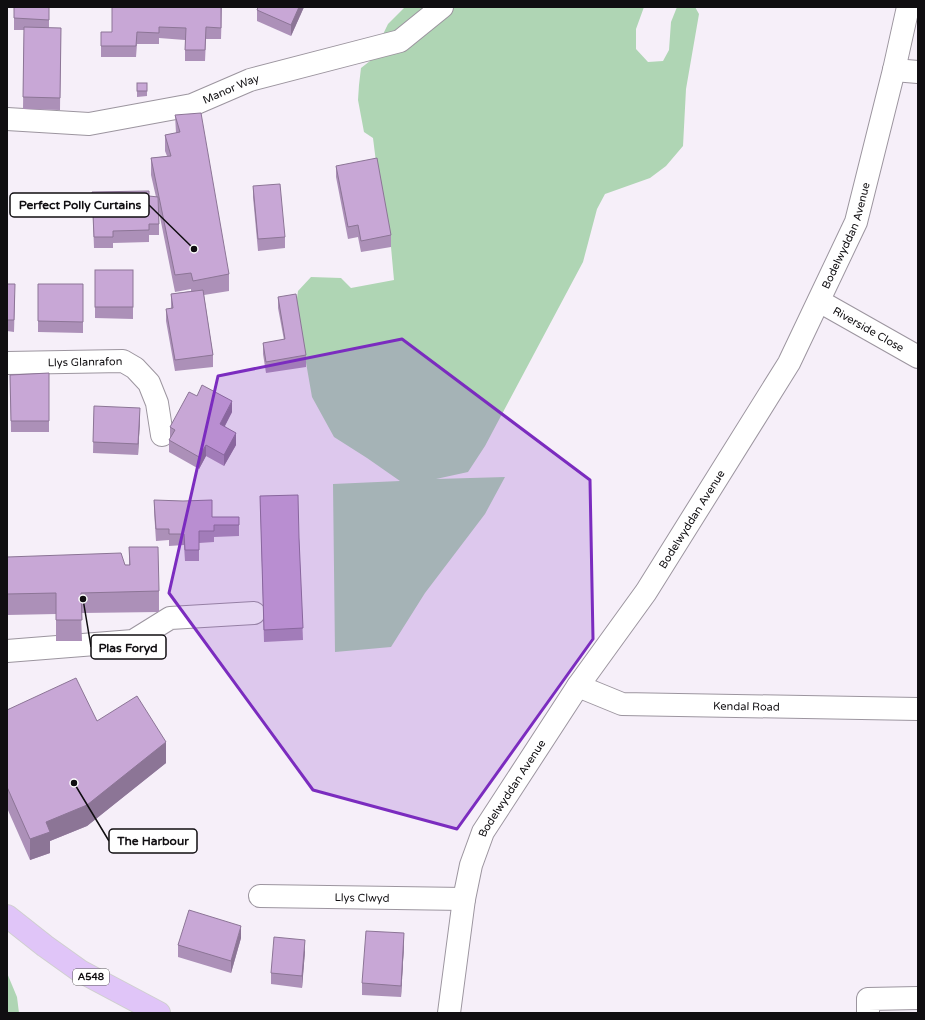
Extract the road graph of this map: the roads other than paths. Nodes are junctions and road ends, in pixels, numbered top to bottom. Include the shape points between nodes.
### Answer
1 (442, 7) edge
2 (908, 7) edge
3 (894, 70) junction
4 (918, 72) edge
5 (7, 119) edge
6 (819, 301) junction
7 (918, 357) edge
8 (7, 363) edge
9 (162, 435) dead end
10 (254, 613) dead end
11 (7, 651) edge
12 (578, 686) junction
13 (918, 709) edge
14 (260, 896) dead end
15 (464, 899) junction
16 (7, 916) edge
17 (918, 998) edge
18 (137, 1008) edge
19 (159, 1013) edge
20 (449, 1013) edge
21 (868, 1013) edge

1 - 5 street, Manor Way via 400,40 250,80 192,105 89,124
2 - 3 street, Bodelwyddan Avenue
3 - 4 street
3 - 6 street, Bodelwyddan Avenue via 856,222
6 - 7 street, Riverside Close
6 - 12 street, Bodelwyddan Avenue via 789,363 722,471 646,592
8 - 9 street, Llys Glanrafon via 123,361 135,368 149,382 157,403
10 - 11 street via 170,618 133,641
12 - 13 street, Kendal Road via 622,704
12 - 15 street, Bodelwyddan Avenue via 483,832 471,865
14 - 15 street, Llys Clwyd
15 - 20 street, Bodelwyddan Avenue
16 - 18 main road, A548 via 80,971
17 - 21 street via 868,999
18 - 19 main road, A548

